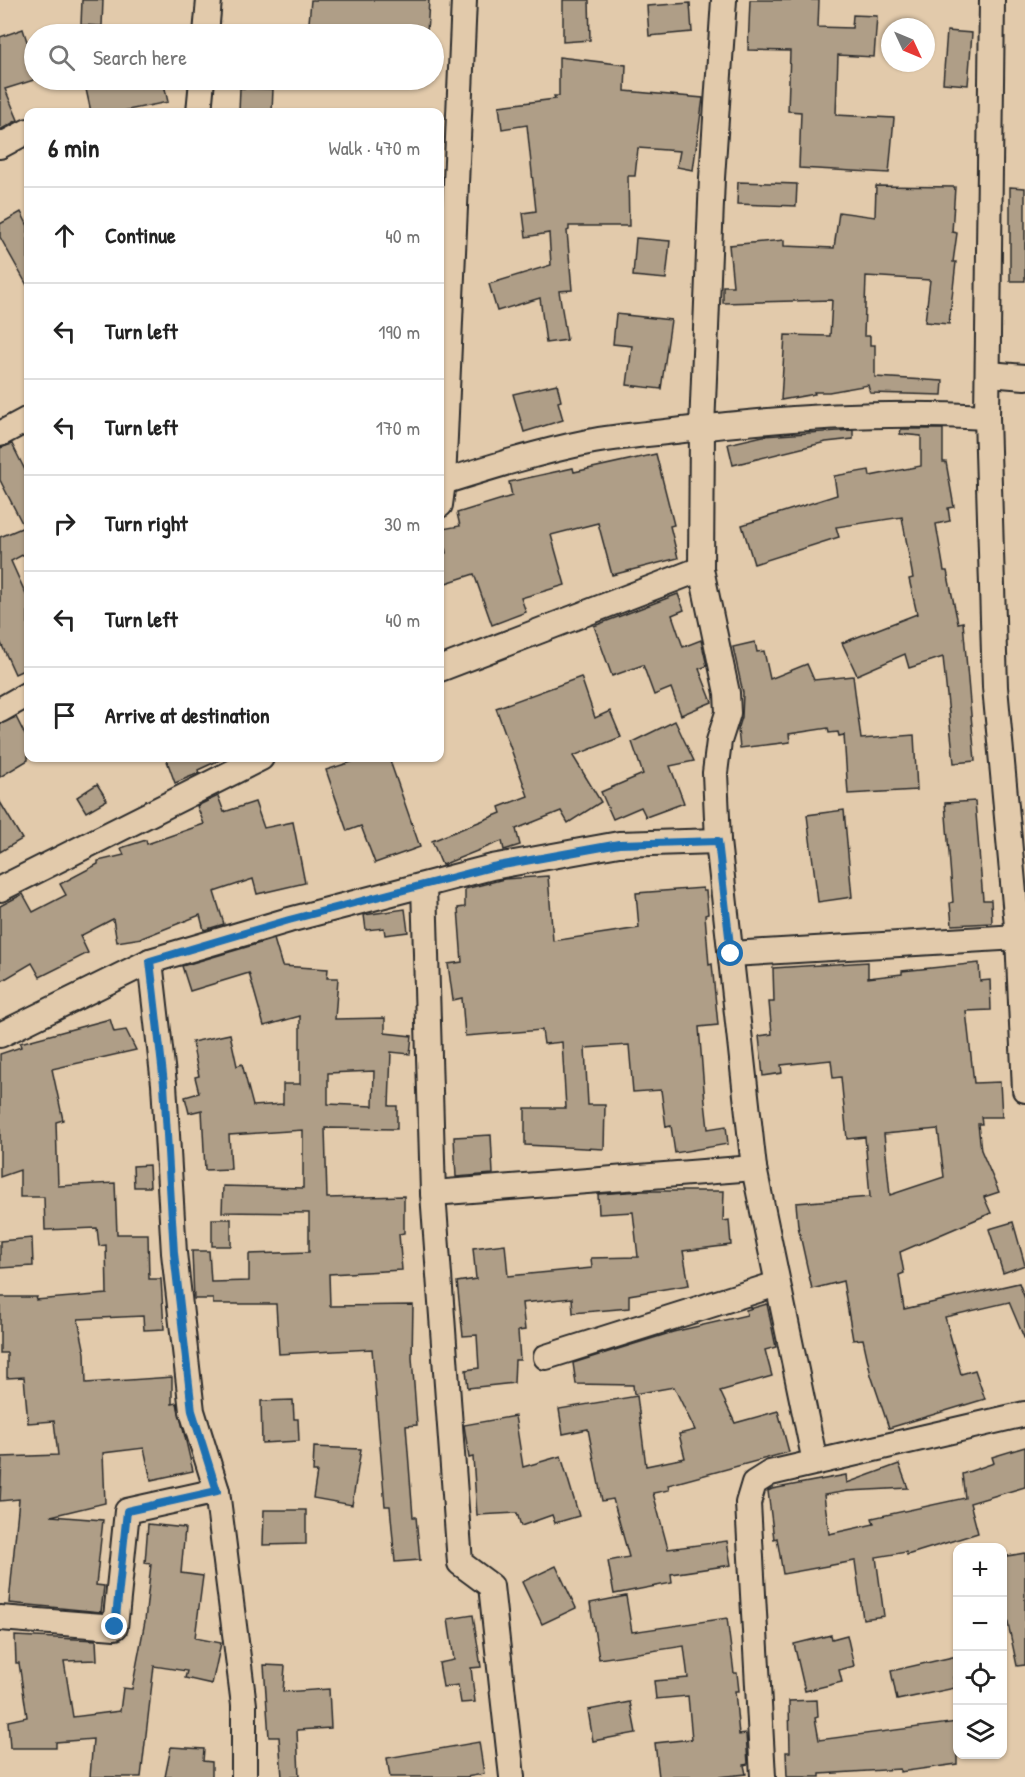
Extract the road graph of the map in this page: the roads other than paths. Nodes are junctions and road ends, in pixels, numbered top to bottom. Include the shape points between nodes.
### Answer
1 (209, 0) edge
2 (464, 0) edge
3 (724, 0) edge
4 (992, 0) edge
5 (207, 24) edge
6 (201, 90) edge
7 (199, 108) edge
8 (24, 133) edge
9 (0, 146) edge
10 (988, 374) junction
11 (1025, 377) edge
12 (987, 417) junction
13 (24, 421) edge
14 (702, 428) junction
15 (444, 429) edge
16 (0, 434) edge
17 (444, 492) edge
18 (701, 569) junction
19 (444, 667) edge
20 (24, 696) edge
21 (0, 710) edge
22 (253, 762) edge
23 (718, 841) junction
24 (424, 886) junction
25 (0, 889) edge
26 (1018, 938) junction
27 (731, 954) junction
28 (150, 961) junction
29 (0, 1035) edge
30 (1025, 1090) edge
31 (754, 1168) junction
32 (434, 1193) junction
33 (777, 1284) junction
34 (546, 1357) dead end
35 (1025, 1414) edge
36 (815, 1462) junction
37 (217, 1491) junction
38 (0, 1618) edge
39 (244, 1777) edge
40 (512, 1777) edge
41 (763, 1777) edge

1 - 5 street
2 - 15 street
3 - 14 street
4 - 10 street
6 - 7 street
8 - 9 street
10 - 11 street
10 - 12 street
12 - 14 street via 921,413 822,415
12 - 26 street via 995,687
13 - 16 street
14 - 17 street via 590,442 520,458
14 - 18 street
18 - 19 street
18 - 23 street via 728,693 728,713 715,773
20 - 21 street
22 - 25 street
23 - 24 street via 619,844 492,867
23 - 27 street
24 - 28 street
24 - 32 street
26 - 27 street
26 - 30 street
27 - 31 street
28 - 29 street
28 - 37 street via 164,1084 174,1253 192,1411
31 - 32 street
31 - 33 street
32 - 40 street via 460,1563 491,1586
33 - 34 street
33 - 36 street
35 - 36 street
36 - 41 street via 770,1473 754,1483 750,1493
37 - 38 street via 127,1511 115,1627
37 - 39 street via 244,1706

